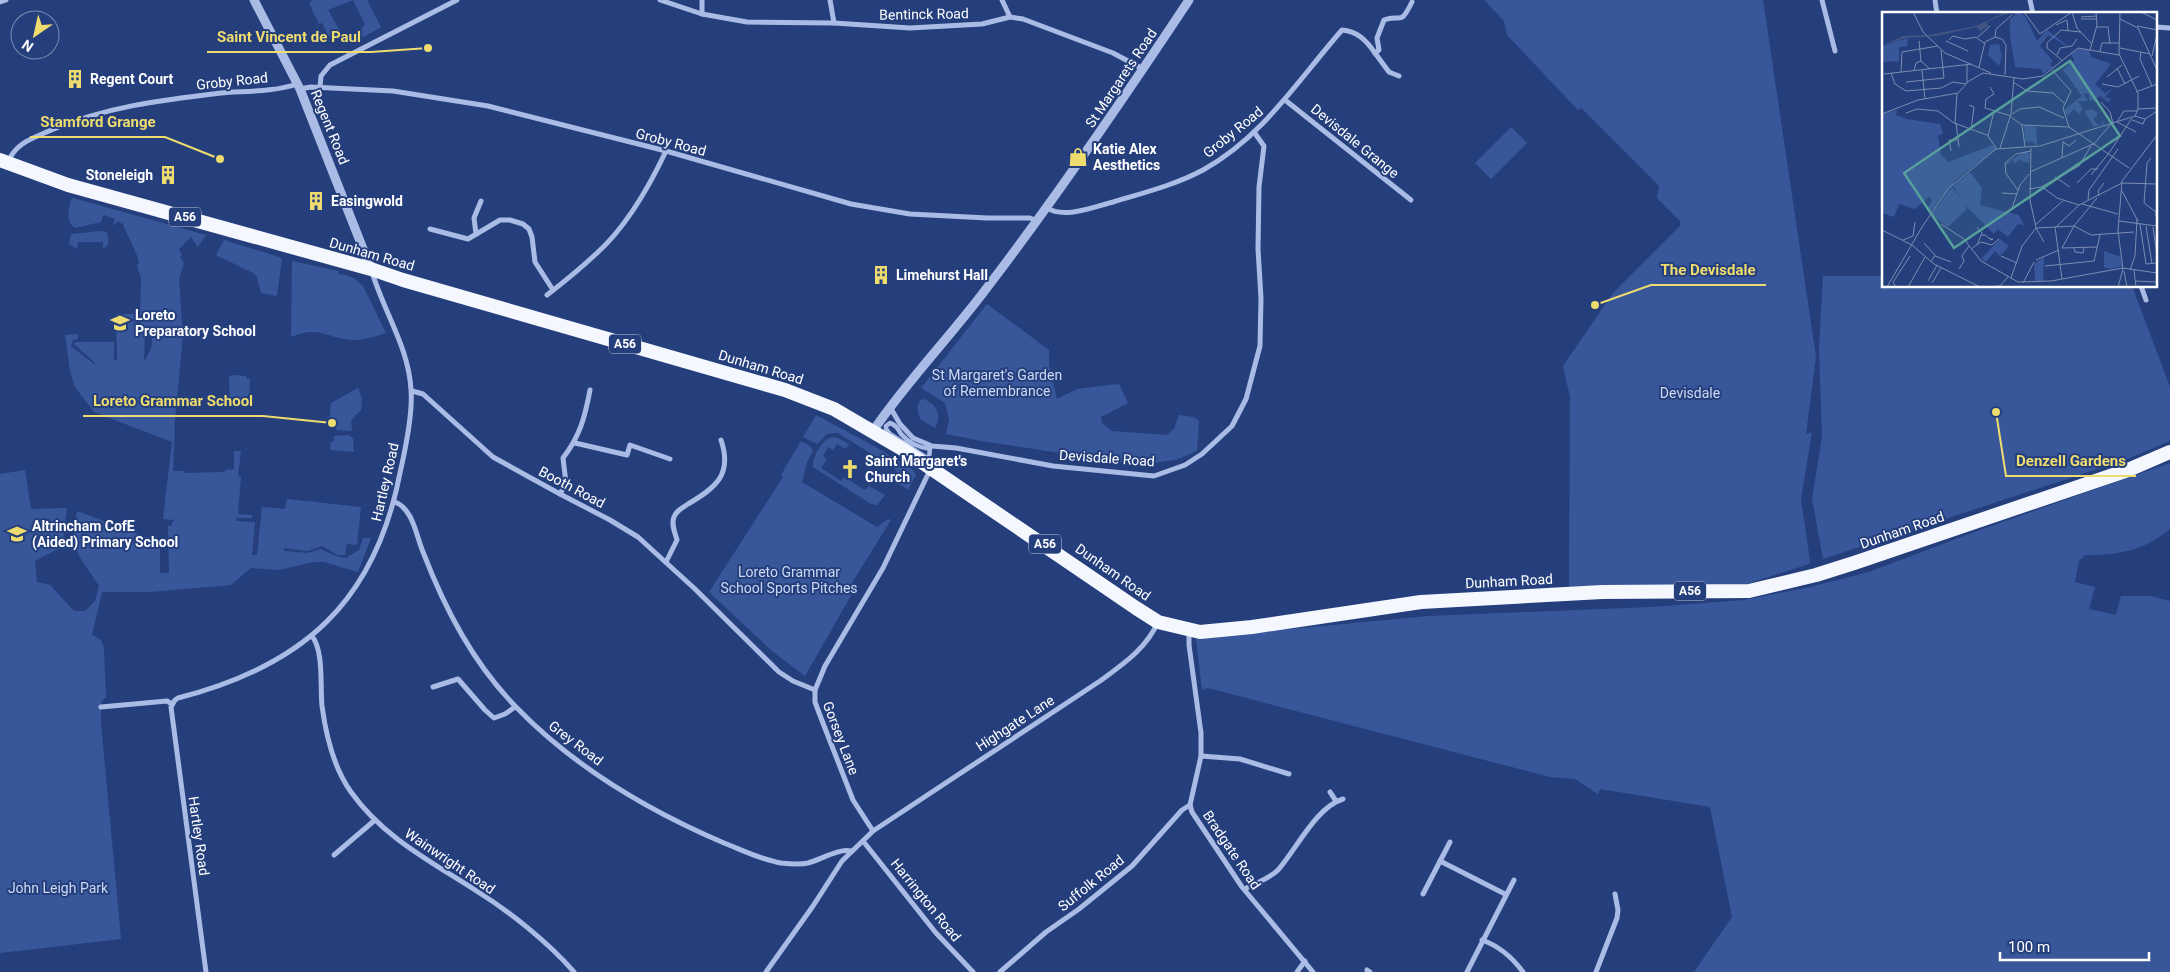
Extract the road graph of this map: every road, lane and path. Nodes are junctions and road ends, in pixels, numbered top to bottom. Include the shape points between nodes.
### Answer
1 (6, 0) edge
2 (254, 0) edge
3 (458, 0) edge
4 (660, 0) edge
5 (702, 0) edge
6 (830, 0) edge
7 (1002, 0) edge
8 (1189, 0) edge
9 (1822, 0) edge
10 (0, 2) edge
11 (1412, 2) dead end
12 (702, 14) junction
13 (1010, 17) junction
14 (834, 23) junction
15 (1835, 51) dead end
16 (1375, 53) junction
17 (1144, 69) junction
18 (1399, 76) dead end
19 (298, 87) junction
20 (320, 87) junction
21 (1285, 100) junction
22 (1254, 132) junction
23 (666, 151) junction
24 (4, 162) edge
25 (1411, 200) dead end
26 (481, 201) dead end
27 (1047, 208) junction
28 (1037, 221) junction
29 (430, 229) dead end
30 (476, 234) junction
31 (371, 269) junction
32 (2142, 288) edge
33 (553, 290) junction
34 (547, 295) dead end
35 (2146, 300) dead end
36 (590, 390) dead end
37 (412, 391) junction
38 (890, 407) junction
39 (873, 431) junction
40 (721, 440) dead end
41 (575, 442) junction
42 (2170, 452) edge
43 (670, 459) dead end
44 (929, 463) junction
45 (560, 494) junction
46 (395, 502) junction
47 (666, 562) junction
48 (1158, 622) junction
49 (1190, 631) junction
50 (312, 636) junction
51 (433, 687) dead end
52 (815, 690) junction
53 (172, 704) junction
54 (101, 707) dead end
55 (516, 707) junction
56 (1201, 756) junction
57 (1289, 774) dead end
58 (1330, 792) dead end
59 (1342, 799) dead end
60 (1336, 801) junction
61 (1190, 805) junction
62 (375, 820) junction
63 (872, 831) junction
64 (864, 841) junction
65 (1450, 842) dead end
66 (851, 851) junction
67 (334, 855) dead end
68 (1440, 861) junction
69 (1514, 880) dead end
70 (1244, 890) junction
71 (1422, 894) dead end
72 (1506, 894) junction
73 (1615, 894) dead end
74 (1482, 940) junction
75 (1305, 961) junction
76 (206, 972) edge
77 (574, 972) edge
78 (766, 972) edge
79 (973, 972) edge
80 (1000, 972) edge
81 (1297, 972) edge
82 (1313, 972) edge
83 (1467, 972) edge
84 (1523, 972) edge
85 (1596, 972) edge

1 - 10 street
2 - 19 street, Regent Road
3 - 20 street via 330,65 321,76
4 - 12 street, Bentinck Road
5 - 12 street
6 - 14 street
7 - 13 street
8 - 17 street, St Margarets Road
9 - 15 street
11 - 16 street via 1406,16 1384,20 1377,38 1379,50
12 - 14 street, Bentinck Road via 747,22
13 - 14 street, Bentinck Road via 982,24 910,28
13 - 17 street via 1113,53
16 - 18 street via 1390,72
16 - 21 street, Groby Road via 1353,31 1342,30
17 - 27 street, St Margarets Road
19 - 20 street, Groby Road
19 - 24 street, Groby Road via 165,99 108,111 32,138 14,150
19 - 31 street, Regent Road
20 - 23 street, Groby Road via 393,90 488,106
21 - 22 street, Groby Road
21 - 25 street, Devisdale Grange
22 - 27 street, Groby Road via 1202,170 1151,190 1062,213
22 - 38 street, Devisdale Road via 1264,146 1259,187 1260,346 1246,399 1232,426 1202,454 1185,465 1154,476 1053,466 932,446 913,438
23 - 28 street, Groby Road via 844,202 910,214 1030,218
23 - 33 street via 620,228 598,252
24 - 31 highway, Dunham Road / A56 via 68,185
26 - 30 street via 474,218
27 - 28 street, St Margarets Road
28 - 38 street, St Margarets Road
29 - 30 street via 465,239
30 - 33 street via 502,220 527,227 532,237 534,262
31 - 37 street via 402,346
31 - 39 highway, Dunham Road / A56 via 785,390 834,409
32 - 35 street
33 - 34 street
36 - 41 street
37 - 45 street, Booth Road via 423,394 493,457
37 - 46 street, Hartley Road
38 - 39 street, St Margarets Road
39 - 44 highway, Dunham Road / A56
40 - 47 street via 725,459 722,475 712,488 674,516 672,523 677,540
41 - 43 street via 627,455 630,446
41 - 45 street via 563,458 566,483
42 - 49 highway, Dunham Road / A56 via 2128,470 1854,563 1749,591 1602,592 1421,602 1252,627
44 - 44 street via 930,449 910,442 893,424 886,426 890,434
44 - 48 highway, Dunham Road / A56
44 - 52 street, Gorsey Lane via 921,490 883,568 825,666
45 - 47 street, Booth Road via 638,537
46 - 50 street, Hartley Road via 366,573 338,611
46 - 55 street, Grey Road via 406,509 435,583 466,642
47 - 52 street, Booth Road via 779,672
48 - 49 highway, Dunham Road / A56
48 - 63 street, Highgate Lane via 1136,654 1100,681
49 - 56 street, Bradgate Road
50 - 53 street, Hartley Road via 266,666 220,686 178,698
50 - 62 street, Wainwright Road via 317,644 322,707 330,749 338,772
51 - 55 street via 458,679 494,718
52 - 63 street, Gorsey Lane via 818,710 853,800
53 - 54 street, Hartley Road via 167,701
53 - 76 street, Hartley Road
55 - 66 street, Grey Road via 563,750 644,804 707,835 780,863 807,863 844,850
56 - 57 street via 1240,759
56 - 61 street, Bradgate Road
58 - 60 street
59 - 60 street
60 - 70 street via 1317,818 1277,871
61 - 70 street, Bradgate Road
61 - 80 street, Suffolk Road via 1132,866
62 - 67 street
62 - 77 street, Wainwright Road via 421,858 477,891 523,925
63 - 64 street
64 - 66 street
64 - 79 street, Harrington Road via 936,933
65 - 68 street
66 - 78 street
68 - 71 street
68 - 72 street
69 - 72 street
70 - 75 street, Bradgate Road
72 - 74 street
73 - 85 street via 1617,918
74 - 83 street
74 - 84 street via 1504,952
75 - 81 street
75 - 82 street, Bradgate Road

